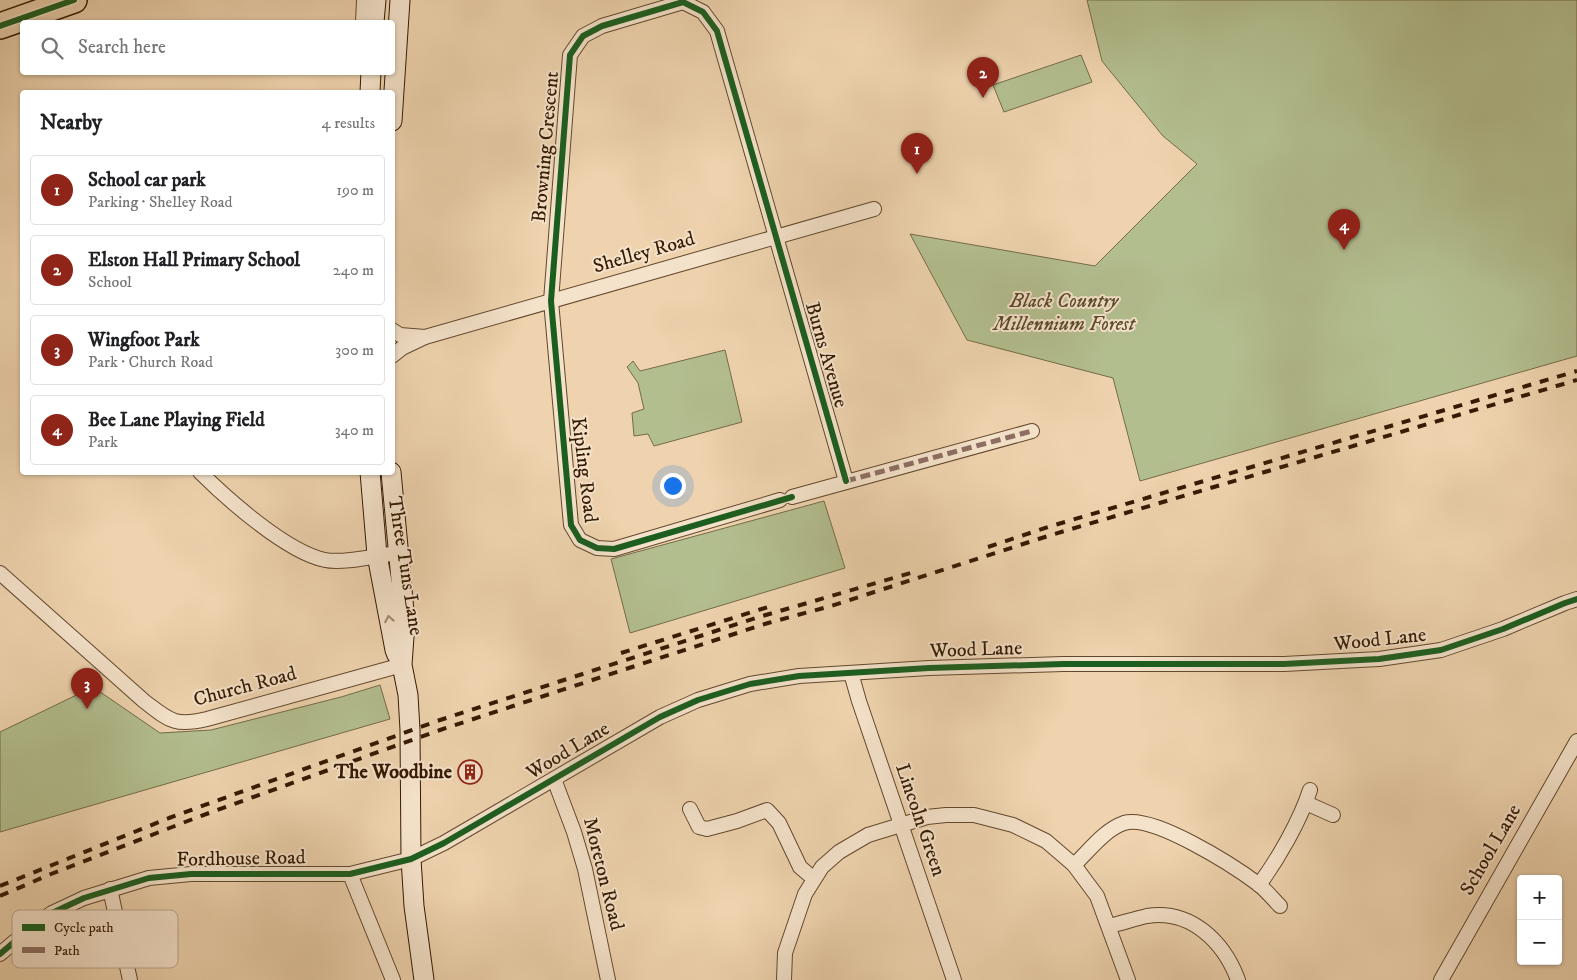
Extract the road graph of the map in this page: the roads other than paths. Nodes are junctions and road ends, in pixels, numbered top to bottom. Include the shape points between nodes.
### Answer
1 (26, 0) edge
2 (364, 0) edge
3 (376, 0) edge
4 (400, 0) edge
5 (60, 2) edge
6 (0, 9) edge
7 (364, 20) edge
8 (374, 20) edge
9 (0, 26) edge
10 (371, 75) edge
11 (370, 90) edge
12 (394, 90) edge
13 (874, 209) dead end
14 (776, 237) junction
15 (551, 301) junction
16 (395, 332) edge
17 (425, 337) junction
18 (395, 354) edge
19 (1032, 431) dead end
20 (203, 475) edge
21 (370, 475) edge
22 (391, 475) edge
23 (846, 481) junction
24 (398, 553) junction
25 (377, 555) junction
26 (0, 573) edge
27 (1577, 599) edge
28 (402, 665) junction
29 (851, 673) junction
30 (1577, 740) edge
31 (554, 779) junction
32 (690, 809) dead end
33 (1332, 815) dead end
34 (900, 824) junction
35 (411, 859) junction
36 (1074, 865) junction
37 (350, 874) junction
38 (814, 879) junction
39 (1259, 885) junction
40 (110, 889) junction
41 (1280, 906) dead end
42 (58, 910) edge
43 (115, 910) edge
44 (1109, 926) junction
45 (12, 944) edge
46 (0, 954) edge
47 (393, 980) edge
48 (424, 980) edge
49 (608, 980) edge
50 (784, 980) edge
51 (954, 980) edge
52 (1128, 980) edge
53 (1238, 980) edge
54 (1441, 980) edge

1 - 6 highway
2 - 7 street
3 - 8 street
4 - 12 street
5 - 9 highway
10 - 11 street
13 - 14 street, Shelley Road
14 - 15 street, Shelley Road
14 - 15 street, Browning Crescent via 717,31 703,12 683,2 602,26 583,36 570,55
14 - 23 street, Burns Avenue
15 - 17 street, Shelley Road
15 - 23 street, Kipling Road via 571,525 580,540 597,548 614,549
16 - 17 street, Shelley Road
17 - 18 street, Shelley Road
19 - 23 street, Kipling Road
20 - 25 street via 266,528 300,551 326,561
21 - 25 street, Three Tuns Lane
22 - 24 street, Three Tuns Lane
24 - 25 street
24 - 28 street, Three Tuns Lane via 405,622
28 -> 25 street, Three Tuns Lane via 395,650
26 - 28 street, Church Road via 144,701 164,717 178,723 207,719
27 - 29 street, Wood Lane via 1441,650 1379,659 1284,664 1015,665
28 - 35 street, Three Tuns Lane via 410,730
29 - 31 street, Wood Lane via 774,679 698,700 660,717
29 - 34 street, Lincoln Green
30 - 54 street, School Lane
31 - 35 street, Wood Lane
31 - 49 street, Moreton Road via 585,870
32 - 38 street via 699,827 707,829 767,810 779,823 800,867
33 - 39 street via 1308,797
34 - 36 street via 946,815 982,817 1013,825 1046,841
34 - 38 street via 868,835 839,852
34 - 51 street, Lincoln Green
35 - 37 street, Fordhouse Road
35 - 48 street, Three Tuns Lane
36 - 39 street via 1108,832 1125,823 1137,822 1182,837
36 - 44 street via 1097,896
37 - 40 street, Fordhouse Road via 192,874 149,878
37 - 47 street
38 - 50 street via 804,894 785,953
39 - 41 street
40 - 42 street, Fordhouse Road
40 - 43 street
44 - 52 street
44 - 53 street via 1148,916 1190,922 1215,940 1226,954
45 - 46 street, Fordhouse Road

